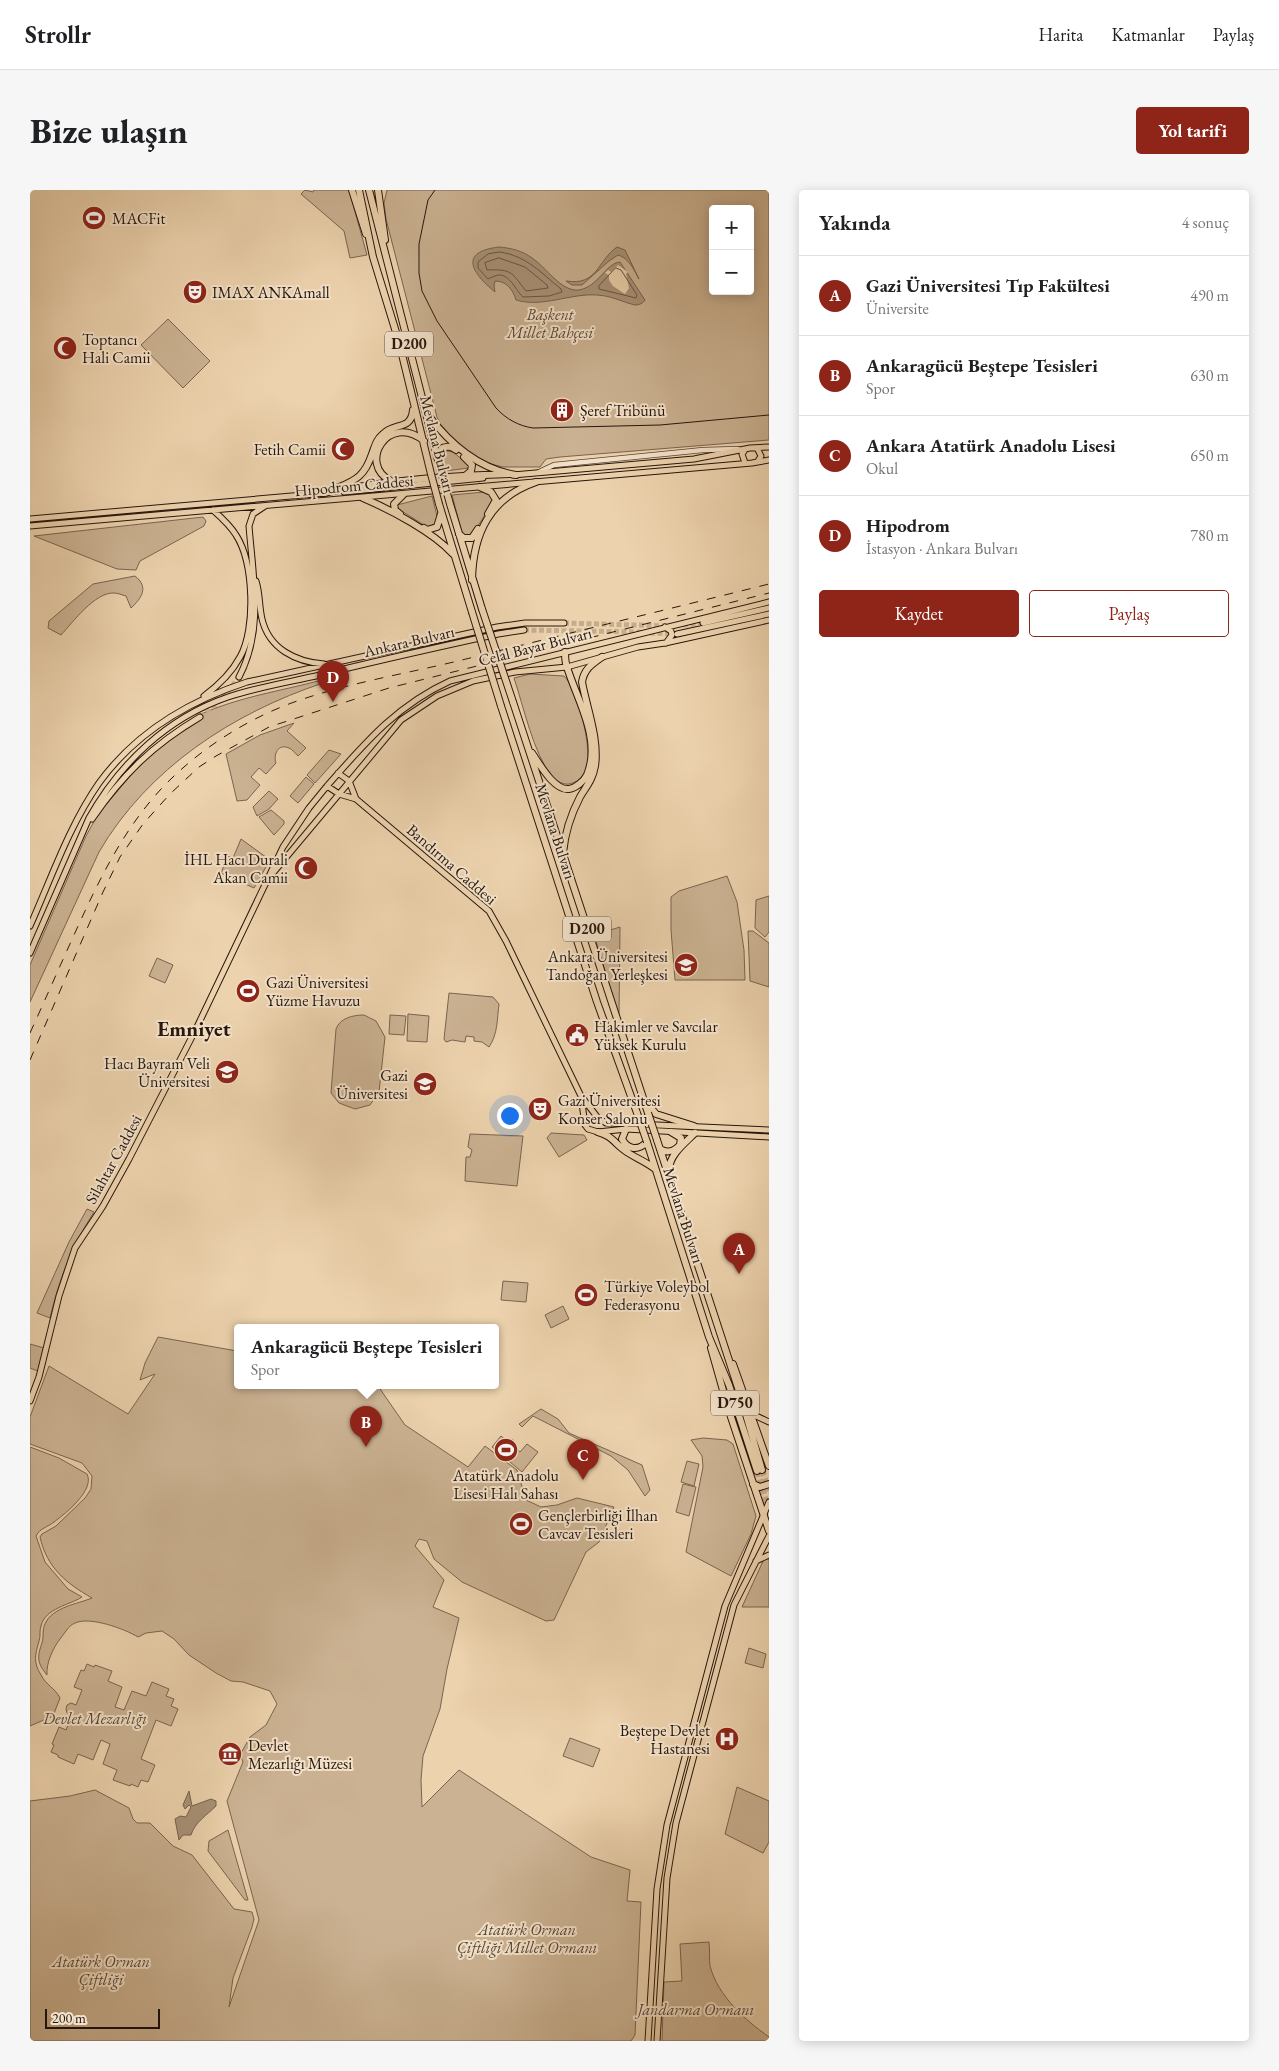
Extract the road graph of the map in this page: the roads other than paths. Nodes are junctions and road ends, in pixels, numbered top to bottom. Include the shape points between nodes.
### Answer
1 (352, 190) edge
2 (359, 190) edge
3 (369, 190) edge
4 (378, 190) edge
5 (384, 190) edge
6 (380, 204) junction
7 (373, 256) junction
8 (390, 276) junction
9 (414, 403) junction
10 (426, 412) junction
11 (424, 441) junction
12 (769, 447) edge
13 (757, 448) junction
14 (745, 450) junction
15 (437, 457) junction
16 (769, 460) edge
17 (758, 461) junction
18 (745, 463) junction
19 (513, 474) junction
20 (466, 475) junction
21 (391, 481) junction
22 (536, 482) junction
23 (480, 487) junction
24 (323, 494) junction
25 (403, 495) junction
26 (363, 498) junction
27 (267, 504) junction
28 (213, 510) junction
29 (442, 513) junction
30 (30, 519) edge
31 (30, 526) edge
32 (457, 531) junction
33 (454, 554) junction
34 (254, 572) junction
35 (472, 580) junction
36 (769, 602) edge
37 (769, 608) edge
38 (769, 614) edge
39 (769, 620) edge
40 (564, 623) tunnel mouth
41 (703, 623) tunnel mouth
42 (664, 627) junction
43 (524, 630) tunnel mouth
44 (677, 634) tunnel mouth
45 (665, 643) junction
46 (565, 652) junction
47 (602, 657) junction
48 (332, 664) junction
49 (567, 667) junction
50 (238, 677) tunnel mouth
51 (194, 703) junction
52 (200, 717) tunnel mouth
53 (527, 746) junction
54 (338, 773) junction
55 (349, 781) junction
56 (327, 786) junction
57 (339, 794) junction
58 (356, 800) junction
59 (82, 834) junction
60 (563, 857) junction
61 (265, 882) junction
62 (30, 926) edge
63 (30, 953) edge
64 (641, 1095) junction
65 (581, 1096) junction
66 (598, 1118) junction
67 (585, 1125) junction
68 (695, 1129) junction
69 (626, 1130) junction
70 (769, 1130) edge
71 (598, 1132) junction
72 (672, 1132) junction
73 (769, 1137) edge
74 (647, 1142) junction
75 (660, 1149) junction
76 (655, 1169) junction
77 (669, 1177) junction
78 (709, 1337) junction
79 (726, 1355) junction
80 (30, 1401) edge
81 (752, 1414) junction
82 (769, 1422) edge
83 (769, 1466) tunnel mouth
84 (760, 1470) joint
85 (753, 1484) junction
86 (769, 1484) edge
87 (769, 1502) edge
88 (763, 1514) junction
89 (769, 1530) edge
90 (769, 1536) edge
91 (769, 1555) edge
92 (756, 1561) junction
93 (648, 2041) edge
94 (657, 2041) edge

1 - 7 highway
2 - 7 highway, Mevlana Bulvarı / D200
3 - 8 highway, Mevlana Bulvarı / D200
4 - 6 highway
5 - 6 highway
6 - 8 highway
7 - 9 highway, Mevlana Bulvarı / D200
8 - 10 highway, Mevlana Bulvarı / D200
9 - 11 highway, Mevlana Bulvarı / D200
9 - 24 highway via 411,421 389,430 377,440 364,472 357,479
10 - 15 highway, Mevlana Bulvarı / D200
10 - 19 highway via 449,440 473,459
11 - 21 highway via 402,431 385,439 376,460 382,474
11 - 29 highway, Mevlana Bulvarı / D200, bridge
12 - 13 main road, Hipodrom Caddesi
13 - 14 main road, Hipodrom Caddesi
13 - 17 main road via 761,456
14 - 18 main road via 742,454
14 - 19 main road, Hipodrom Caddesi via 694,458
15 - 20 highway via 442,448 452,447 472,465
15 - 32 highway, Mevlana Bulvarı / D200, bridge
16 - 17 main road, Hipodrom Caddesi
17 - 18 main road, Hipodrom Caddesi
18 - 22 main road, Hipodrom Caddesi
19 - 20 highway
19 - 24 main road, Hipodrom Caddesi
20 - 21 highway
21 - 24 highway
22 - 23 main road, Hipodrom Caddesi
22 - 35 highway via 509,494 483,528 475,548
23 - 25 main road, Hipodrom Caddesi
23 - 32 highway via 493,494 495,503 472,538 464,538
24 - 30 main road, Hipodrom Caddesi
25 - 26 main road, Hipodrom Caddesi
25 - 29 highway via 394,504 395,510 427,530 437,527
26 - 27 main road, Hipodrom Caddesi
26 - 33 highway via 429,534
27 - 28 main road, Hipodrom Caddesi
27 - 34 main road via 253,514 249,526
28 - 31 main road, Hipodrom Caddesi
28 - 51 main road via 237,536 246,558 250,597 248,639 230,673
29 - 33 highway, Mevlana Bulvarı / D200
32 - 35 highway, Mevlana Bulvarı / D200
33 - 74 highway, Mevlana Bulvarı / D200, bridge via 597,1002
34 - 48 main road via 262,620 272,639 286,653 298,659
34 - 50 main road via 254,633
35 - 53 highway, Mevlana Bulvarı / D200, bridge
36 - 42 main road, Celal Bayar Bulvarı
37 - 41 main road
38 - 44 main road
39 - 45 main road, Celal Bayar Bulvarı
40 - 48 main road, Ankara Bulvarı via 518,624 483,630
42 - 45 main road via 671,632
42 - 46 main road, Celal Bayar Bulvarı
43 - 59 main road, Ankara Bulvarı via 485,636 248,691 202,708 154,738 127,762 99,800
45 - 47 main road, Celal Bayar Bulvarı
46 - 49 highway
46 - 54 main road, Celal Bayar Bulvarı via 450,680 414,699 377,731
47 - 49 main road, Celal Bayar Bulvarı
47 - 60 highway via 591,664 583,676 596,744 595,767 590,783 569,820
48 - 51 main road, Ankara Bulvarı via 247,682
49 - 53 highway via 591,744 590,768 585,779 570,789 560,787 551,780
49 - 55 main road, Celal Bayar Bulvarı via 498,676 456,688 420,706 401,720
51 - 62 main road, Ankara Bulvarı via 142,737 99,784 71,833
52 - 59 main road via 171,735 133,767
53 - 60 highway, Mevlana Bulvarı / D200
54 - 55 main road
54 - 56 main road
55 - 57 main road, Silahtar Caddesi
55 - 58 main road, Bandırma Caddesi
56 - 57 main road, Bandırma Caddesi
56 - 61 main road, Silahtar Caddesi via 294,830
57 - 58 main road, Bandırma Caddesi
57 - 61 main road, Silahtar Caddesi
58 - 65 main road, Bandırma Caddesi via 489,911
59 - 63 main road, Ankara Bulvarı
60 - 64 highway, Mevlana Bulvarı / D200
61 - 80 main road, Silahtar Caddesi via 196,1029 129,1159 75,1248
64 - 68 highway via 656,1114
64 - 75 highway, Mevlana Bulvarı / D200, bridge
65 - 66 main road, Bandırma Caddesi
65 - 67 main road, Bandırma Caddesi
66 - 67 main road via 590,1118
66 - 68 main road via 606,1123
67 - 71 main road
68 - 70 main road
68 - 72 main road
68 - 73 main road
68 - 77 highway via 669,1165
69 - 71 main road
69 - 72 main road
69 - 74 highway via 622,1139 629,1147 640,1148
71 - 76 highway via 611,1137 623,1149
72 - 75 highway via 681,1138 680,1145 670,1152
74 - 76 highway, Mevlana Bulvarı / D200
75 - 77 highway, Mevlana Bulvarı / D200
76 - 78 highway, Mevlana Bulvarı / D200
77 - 79 highway, Mevlana Bulvarı / D200
78 - 84 highway, Mevlana Bulvarı / D750
78 - 85 highway, D200 via 715,1366
79 - 81 highway via 736,1369
79 - 84 highway, Mevlana Bulvarı / D200
81 - 82 main road
81 - 83 highway
85 - 86 highway via 760,1487
85 - 88 highway, D200
87 - 88 main road
88 - 89 highway, D200
88 - 93 main road via 725,1606 667,1825 657,1889
90 - 92 main road
91 - 92 main road
92 - 94 main road via 734,1605 676,1823 667,1878

